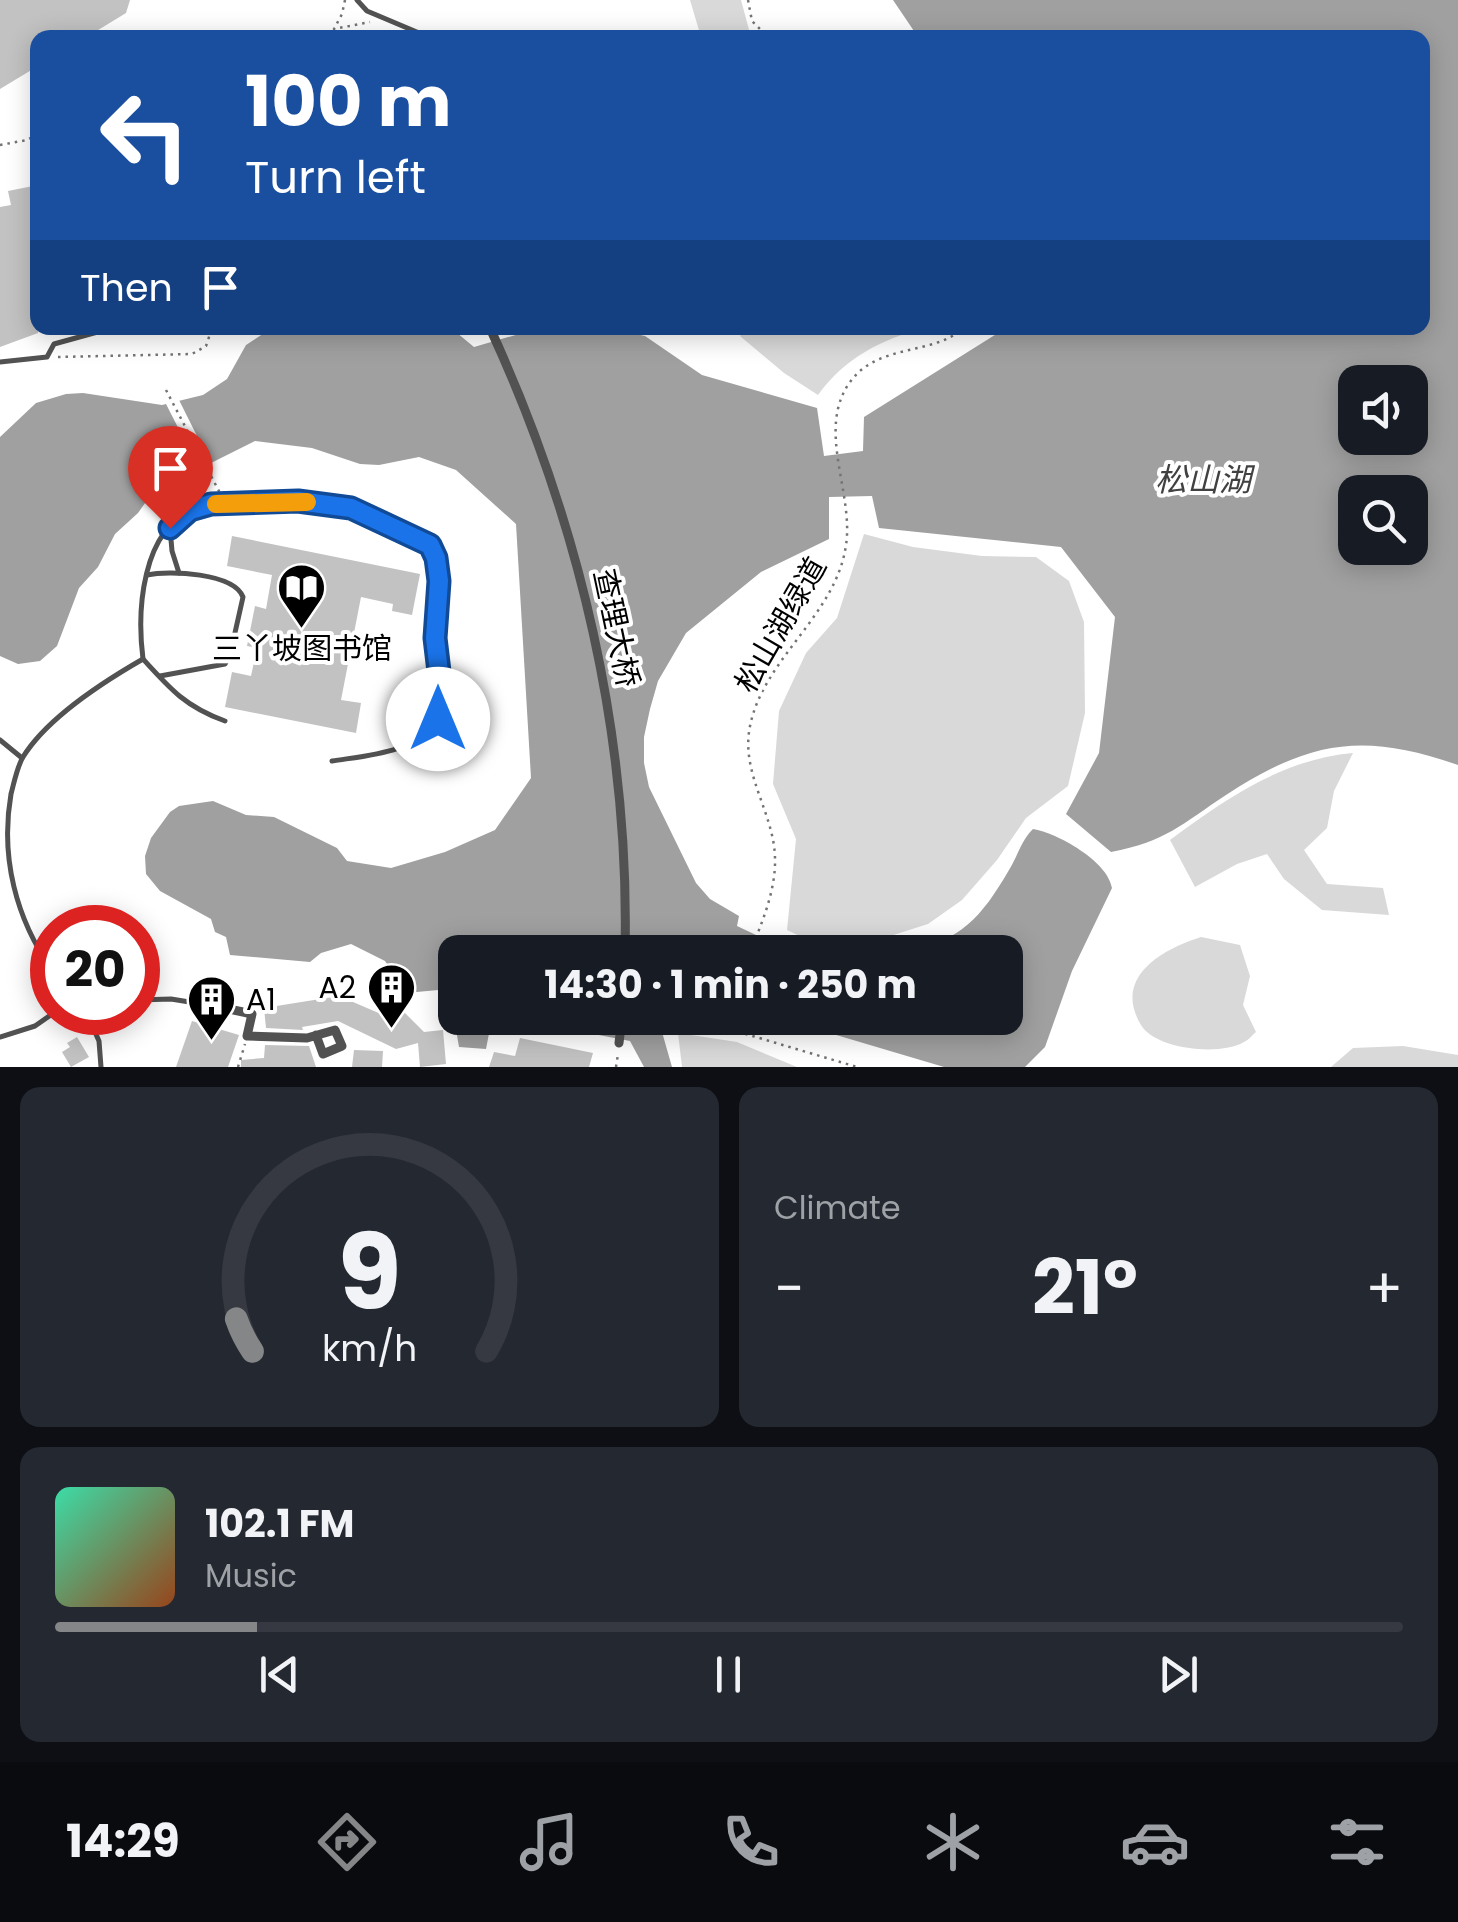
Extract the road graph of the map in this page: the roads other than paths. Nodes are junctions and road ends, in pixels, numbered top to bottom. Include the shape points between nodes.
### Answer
1 (357, 0) edge
2 (411, 30) edge
3 (87, 335) edge
4 (493, 335) edge
5 (0, 362) edge
6 (170, 528) junction
7 (180, 572) junction
8 (147, 575) junction
9 (143, 659) junction
10 (158, 676) junction
11 (225, 721) dead end
12 (0, 740) edge
13 (22, 758) junction
14 (332, 761) dead end
15 (625, 935) edge
16 (30, 936) edge
17 (160, 1000) edge
18 (215, 1006) joint
19 (30, 1028) edge
20 (96, 1035) edge
21 (316, 1035) junction
22 (620, 1035) edge
23 (0, 1037) edge
24 (619, 1043) road end
25 (323, 1054) junction
26 (101, 1064) edge
27 (92, 1067) edge
28 (328, 1067) edge

1 - 2 lane
3 - 5 lane via 54,344 47,357
4 - 15 street, 查理大桥 via 557,502 598,648 621,814
6 - 7 lane
6 - 8 lane via 154,548
6 - 14 lane via 190,510 211,504 298,501 351,508 430,545 439,581 438,719 409,745
7 - 8 lane
7 - 10 lane via 232,583 243,605 225,664
8 - 9 lane via 140,614
9 - 10 lane
9 - 13 lane via 78,702
10 - 11 lane via 193,709
12 - 13 lane
13 - 16 lane via 7,812 9,875
17 - 18 lane
18 - 21 street via 252,1014 247,1036
19 - 23 lane
20 - 26 lane
21 - 25 street
21 - 25 street via 335,1030 342,1046
22 - 24 street
25 - 28 street
26 - 27 lane

